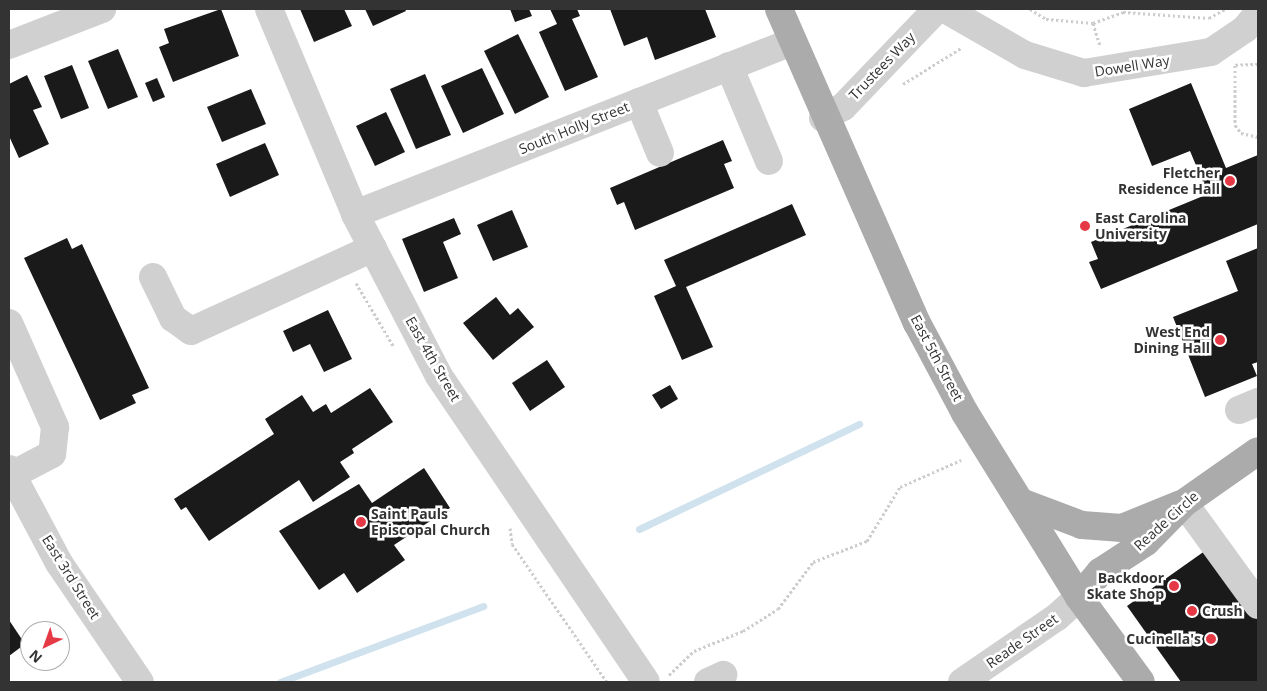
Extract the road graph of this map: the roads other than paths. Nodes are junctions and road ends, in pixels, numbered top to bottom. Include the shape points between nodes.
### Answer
1 (102, 9) edge
2 (269, 9) edge
3 (779, 9) edge
4 (937, 9) edge
5 (945, 9) edge
6 (1258, 13) edge
7 (792, 42) junction
8 (9, 45) edge
9 (729, 66) junction
10 (639, 102) junction
11 (824, 118) junction
12 (660, 153) dead end
13 (769, 161) dead end
14 (355, 214) junction
15 (373, 248) junction
16 (153, 276) dead end
17 (9, 323) edge
18 (1258, 451) edge
19 (10, 472) edge
20 (1021, 502) junction
21 (1184, 503) junction
22 (1079, 597) junction
23 (1258, 605) edge
24 (140, 682) edge
25 (646, 682) edge
26 (962, 682) edge
27 (1141, 682) edge

1 - 8 street
2 - 14 street, East 4th Street
3 - 7 main road, East 5th Street
4 - 11 street, Trustees Way via 842,107
5 - 6 street, Dowell Way via 1025,55 1084,73 1211,52 1246,29
7 - 9 street, South Holly Street
7 - 11 main road, East 5th Street
9 - 10 street, South Holly Street
9 - 13 street
10 - 12 street
10 - 14 street, South Holly Street
11 - 20 main road, East 5th Street via 918,323 965,413
14 - 15 street, East 4th Street
15 - 16 street via 191,331 174,318
15 - 25 street, East 4th Street via 439,376
17 - 19 street via 55,427 52,454
18 - 21 main road, Reade Circle
19 - 24 street, East 3rd Street via 59,563
20 - 21 main road via 1082,525 1122,528
20 - 22 main road, East 5th Street
21 - 22 main road, Reade Circle via 1146,542 1100,572
21 - 23 street
22 - 26 street, Reade Street via 1057,617
22 - 27 main road, East 5th Street

